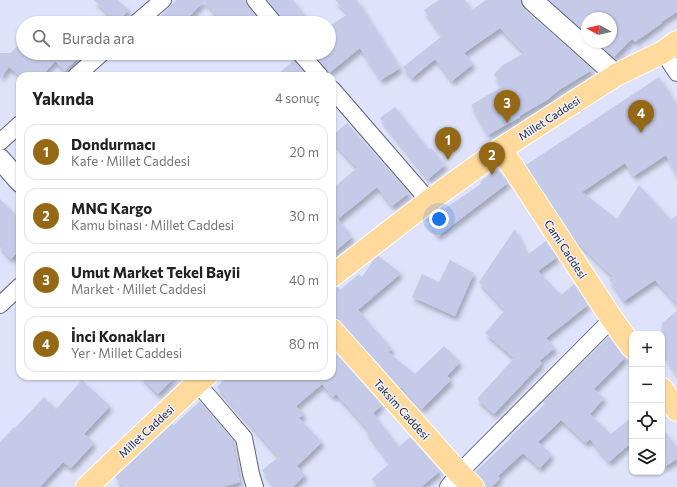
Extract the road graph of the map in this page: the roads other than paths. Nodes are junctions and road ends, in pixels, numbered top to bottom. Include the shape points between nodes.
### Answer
1 (161, 0) edge
2 (255, 0) edge
3 (532, 0) edge
4 (144, 16) edge
5 (268, 16) edge
6 (670, 47) edge
7 (94, 60) edge
8 (306, 60) edge
9 (81, 72) edge
10 (317, 72) edge
11 (677, 73) edge
12 (616, 74) junction
13 (336, 94) edge
14 (16, 128) edge
15 (0, 142) edge
16 (500, 149) junction
17 (0, 159) edge
18 (16, 177) edge
19 (429, 201) junction
20 (336, 273) edge
21 (16, 290) edge
22 (0, 305) edge
23 (612, 319) junction
24 (336, 335) edge
25 (629, 344) edge
26 (196, 380) edge
27 (200, 380) edge
28 (665, 393) edge
29 (677, 410) edge
30 (460, 482) edge
31 (87, 487) edge
32 (255, 487) edge

1 - 4 street
2 - 5 street
3 - 12 street
6 - 11 street
6 - 12 main road, Millet Caddesi
7 - 9 street
8 - 10 street
12 - 16 main road, Millet Caddesi
13 - 19 street
14 - 15 street
16 - 19 main road, Millet Caddesi
16 - 23 main road, Cami Caddesi
17 - 18 street
19 - 20 main road, Millet Caddesi
21 - 22 street
23 - 25 main road, Cami Caddesi
23 - 30 street
24 - 30 main road, Taksim Caddesi
26 - 31 main road, Millet Caddesi
27 - 32 street via 244,438
28 - 29 main road

